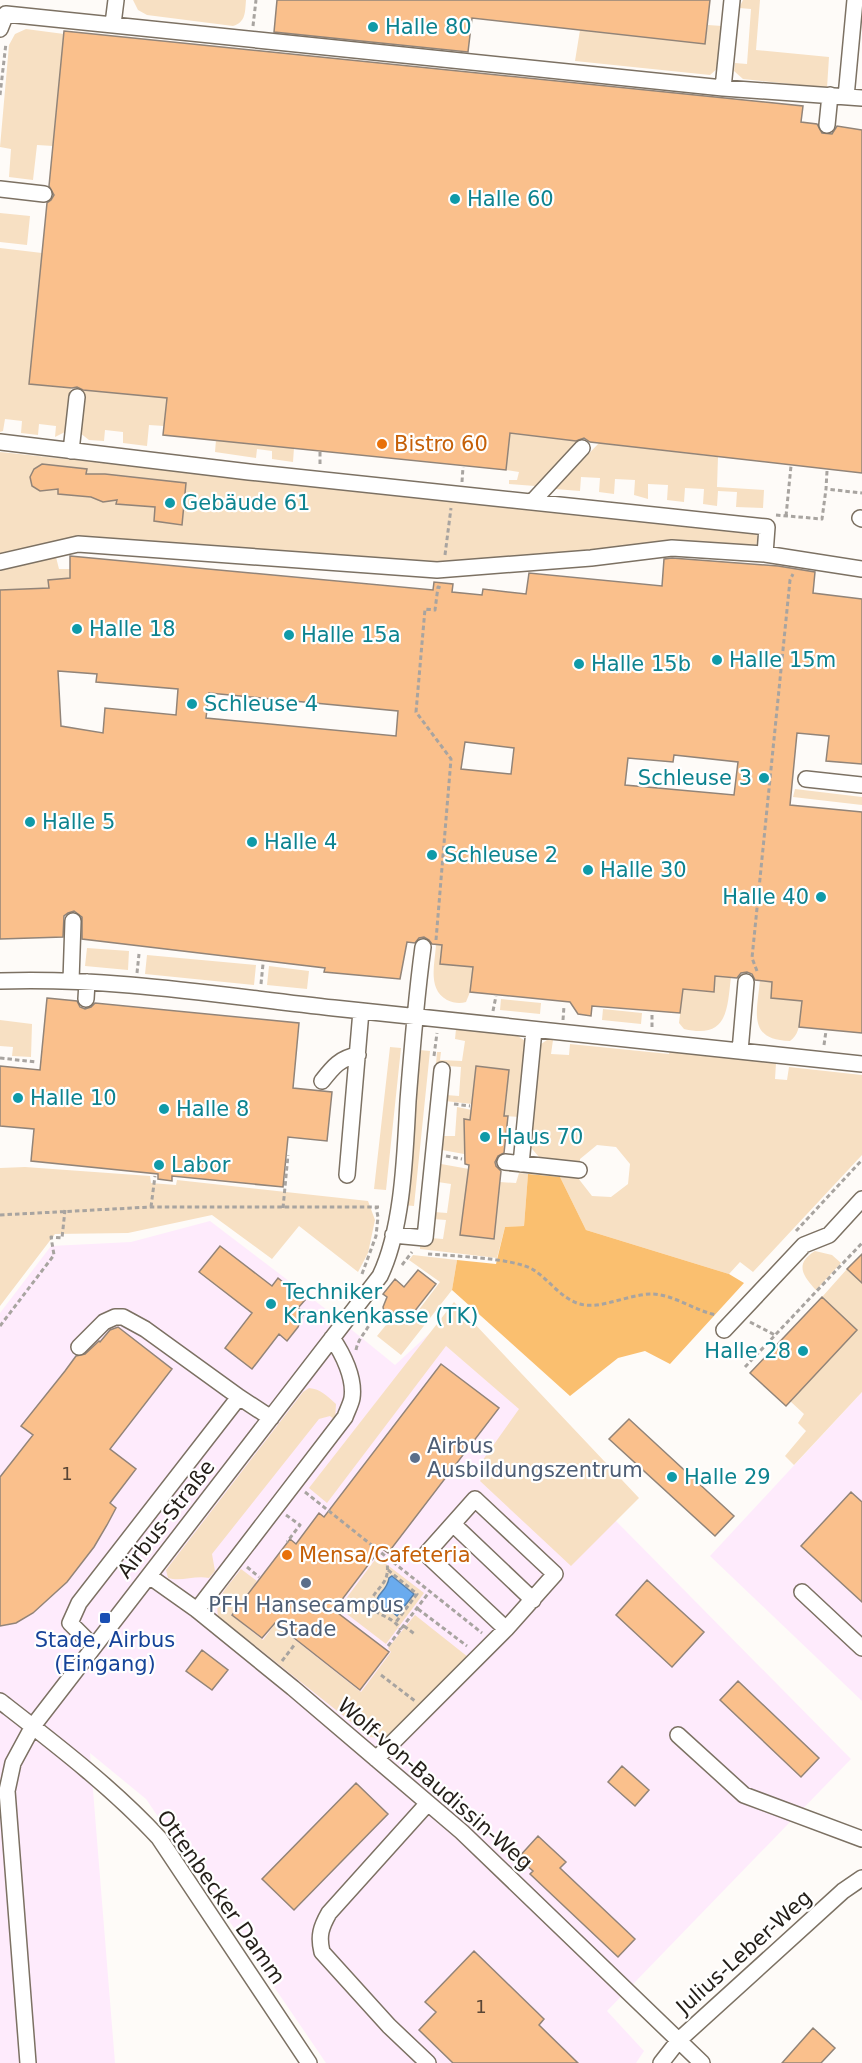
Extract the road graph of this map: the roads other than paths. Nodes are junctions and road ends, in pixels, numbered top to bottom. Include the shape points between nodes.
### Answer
1 (116, 0) edge
2 (732, 0) edge
3 (855, 0) edge
4 (113, 24) junction
5 (0, 29) edge
6 (723, 88) junction
7 (830, 96) junction
8 (846, 97) junction
9 (862, 98) edge
10 (827, 125) dead end
11 (0, 189) edge
12 (44, 194) dead end
13 (77, 397) dead end
14 (0, 442) edge
15 (582, 448) dead end
16 (71, 451) junction
17 (531, 502) junction
18 (765, 554) junction
19 (0, 562) edge
20 (862, 569) edge
21 (806, 779) dead end
22 (862, 785) edge
23 (73, 921) dead end
24 (429, 947) road end
25 (752, 978) road end
26 (0, 981) edge
27 (71, 981) junction
28 (87, 982) junction
29 (86, 999) dead end
30 (361, 1011) junction
31 (414, 1017) junction
32 (534, 1030) junction
33 (740, 1052) junction
34 (357, 1055) junction
35 (862, 1064) edge
36 (442, 1070) dead end
37 (322, 1081) dead end
38 (505, 1162) dead end
39 (521, 1164) junction
40 (579, 1170) dead end
41 (347, 1175) dead end
42 (862, 1199) edge
43 (393, 1235) junction
44 (724, 1330) dead end
45 (332, 1338) junction
46 (79, 1347) dead end
47 (239, 1396) junction
48 (271, 1418) junction
49 (453, 1524) junction
50 (149, 1576) junction
51 (802, 1592) dead end
52 (533, 1600) junction
53 (197, 1610) junction
54 (506, 1629) junction
55 (94, 1647) junction
56 (862, 1648) edge
57 (0, 1701) edge
58 (33, 1726) junction
59 (678, 1736) dead end
60 (376, 1759) junction
61 (428, 1803) junction
62 (862, 1839) edge
63 (862, 1878) edge
64 (679, 2040) junction
65 (28, 2063) edge
66 (309, 2063) edge
67 (428, 2063) edge
68 (661, 2063) edge
69 (702, 2063) edge

1 - 4 street
2 - 6 street
3 - 8 street
4 - 5 street via 6,14
4 - 6 street
6 - 7 street
7 - 8 street
7 - 10 street
8 - 9 street
11 - 12 street
13 - 16 street
14 - 16 street
15 - 17 street
16 - 17 street
17 - 18 street via 767,527
18 - 19 street via 672,548 437,570 78,544
18 - 20 street via 788,565
21 - 22 street
23 - 27 street
24 - 31 street, Airbus-Straße
25 - 33 street
26 - 27 street
27 - 28 street
28 - 29 street
28 - 30 street
30 - 31 street
30 - 34 street
31 - 32 street
31 - 43 street, Airbus-Straße via 404,1172
32 - 33 street
32 - 39 street
33 - 35 street
34 - 37 street via 345,1057
34 - 41 street
36 - 43 street via 425,1238
38 - 39 street
39 - 40 street
42 - 44 street via 829,1235 804,1245
43 - 45 street, Airbus-Straße via 380,1276
45 - 48 street, Airbus-Straße
45 - 53 street via 342,1352 350,1376 352,1397 345,1417
46 - 47 street via 104,1322 123,1317
47 - 48 street
47 - 55 street via 79,1604 70,1623
48 - 50 street, Airbus-Straße
49 - 52 street
49 - 52 street via 475,1499 555,1574
49 - 54 street via 426,1554
50 - 53 street, Wolf-von-Baudissin-Weg
50 - 55 street, Airbus-Straße
51 - 56 street
52 - 54 street
53 - 60 street, Wolf-von-Baudissin-Weg
54 - 60 street
55 - 58 street, Airbus-Straße
57 - 58 street, Ottenbecker Damm
58 - 65 street, Airbus-Straße via 13,1764 7,1791
58 - 66 street, Ottenbecker Damm via 137,1814 159,1838
59 - 62 street via 744,1795
60 - 61 street, Wolf-von-Baudissin-Weg
61 - 64 street, Wolf-von-Baudissin-Weg
61 - 67 street via 329,1912 320,1928 319,1941 322,1952
63 - 64 street, Julius-Leber-Weg
64 - 68 street, Julius-Leber-Weg
64 - 69 street, Wolf-von-Baudissin-Weg

